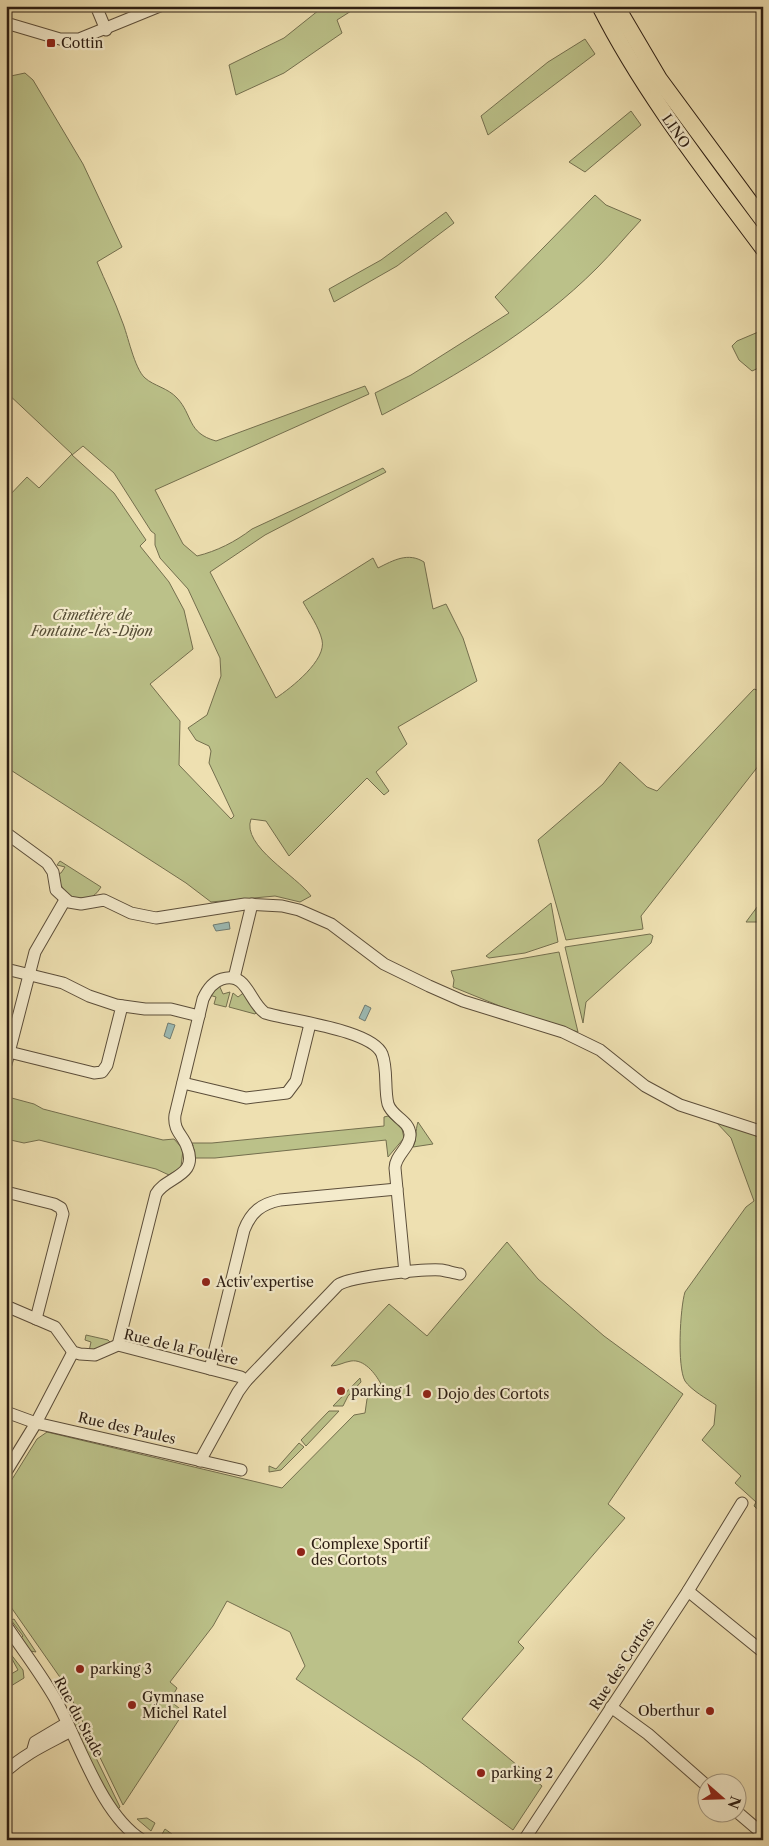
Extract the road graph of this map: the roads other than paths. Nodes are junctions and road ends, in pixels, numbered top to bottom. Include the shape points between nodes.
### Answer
1 (96, 6) edge
2 (160, 6) edge
3 (600, 6) edge
4 (616, 6) edge
5 (6, 23) edge
6 (106, 30) junction
7 (763, 220) edge
8 (763, 248) edge
9 (6, 834) edge
10 (65, 900) junction
11 (252, 904) junction
12 (6, 968) edge
13 (28, 974) junction
14 (234, 978) junction
15 (122, 1006) junction
16 (199, 1016) junction
17 (310, 1024) junction
18 (10, 1052) junction
19 (6, 1064) edge
20 (183, 1083) junction
21 (763, 1132) edge
22 (397, 1189) junction
23 (6, 1192) edge
24 (405, 1273) junction
25 (460, 1274) dead end
26 (6, 1306) edge
27 (36, 1319) junction
28 (118, 1345) junction
29 (73, 1352) junction
30 (210, 1369) junction
31 (246, 1381) junction
32 (6, 1412) edge
33 (36, 1423) junction
34 (200, 1461) junction
35 (241, 1470) dead end
36 (6, 1472) edge
37 (742, 1503) dead end
38 (688, 1592) junction
39 (6, 1625) edge
40 (763, 1652) edge
41 (611, 1708) junction
42 (69, 1727) junction
43 (6, 1771) edge
44 (696, 1776) edge
45 (746, 1820) edge
46 (125, 1832) edge
47 (763, 1834) edge
48 (142, 1840) edge
49 (524, 1840) edge

1 - 6 street
2 - 6 street
3 - 8 highway, LINO via 675,130
4 - 7 highway, LINO via 659,79
5 - 6 street via 68,40
9 - 10 street via 47,863 53,872 56,890
10 - 11 street via 81,904 101,900 131,913 156,918
10 - 13 street via 38,944
11 - 14 street
11 - 21 street via 282,906 316,917 337,928 384,964 468,1003 562,1032 600,1050 646,1086 680,1105
12 - 13 street
13 - 15 street via 63,983 94,998
13 - 18 street
14 - 16 street via 220,980 210,987
14 - 17 street via 245,985 263,1011
15 - 16 street via 171,1009
15 - 18 street via 107,1065 102,1072 94,1073
16 - 20 street
17 - 20 street via 296,1082 287,1093 246,1098
17 - 22 street via 362,1036 382,1053 389,1106 405,1123 410,1134 408,1143 396,1160
18 - 19 street
20 - 28 street via 174,1122 177,1133 188,1148 189,1161 182,1174 156,1194
22 - 24 street
22 - 30 street via 280,1200 264,1204 254,1212 244,1230
23 - 27 street via 54,1204 63,1214
24 - 25 street via 440,1270
24 - 31 street via 341,1283
26 - 27 street
27 - 29 street via 55,1327
28 - 29 street, Rue de la Foulère via 95,1355
28 - 30 street, Rue de la Foulère
29 - 33 street
30 - 31 street, Rue de la Foulère
31 - 34 street
32 - 33 street, Rue des Paules
33 - 34 street, Rue des Paules
33 - 36 street
34 - 35 street, Rue des Paules
37 - 38 street, Rue des Cortots
38 - 40 street
38 - 41 street, Rue des Cortots
39 - 42 street, Rue du Stade via 57,1701
41 - 44 street via 648,1734
41 - 49 street, Rue des Cortots
42 - 43 street via 40,1749 33,1749
42 - 46 street, Rue du Stade
45 - 47 street
46 - 48 street

